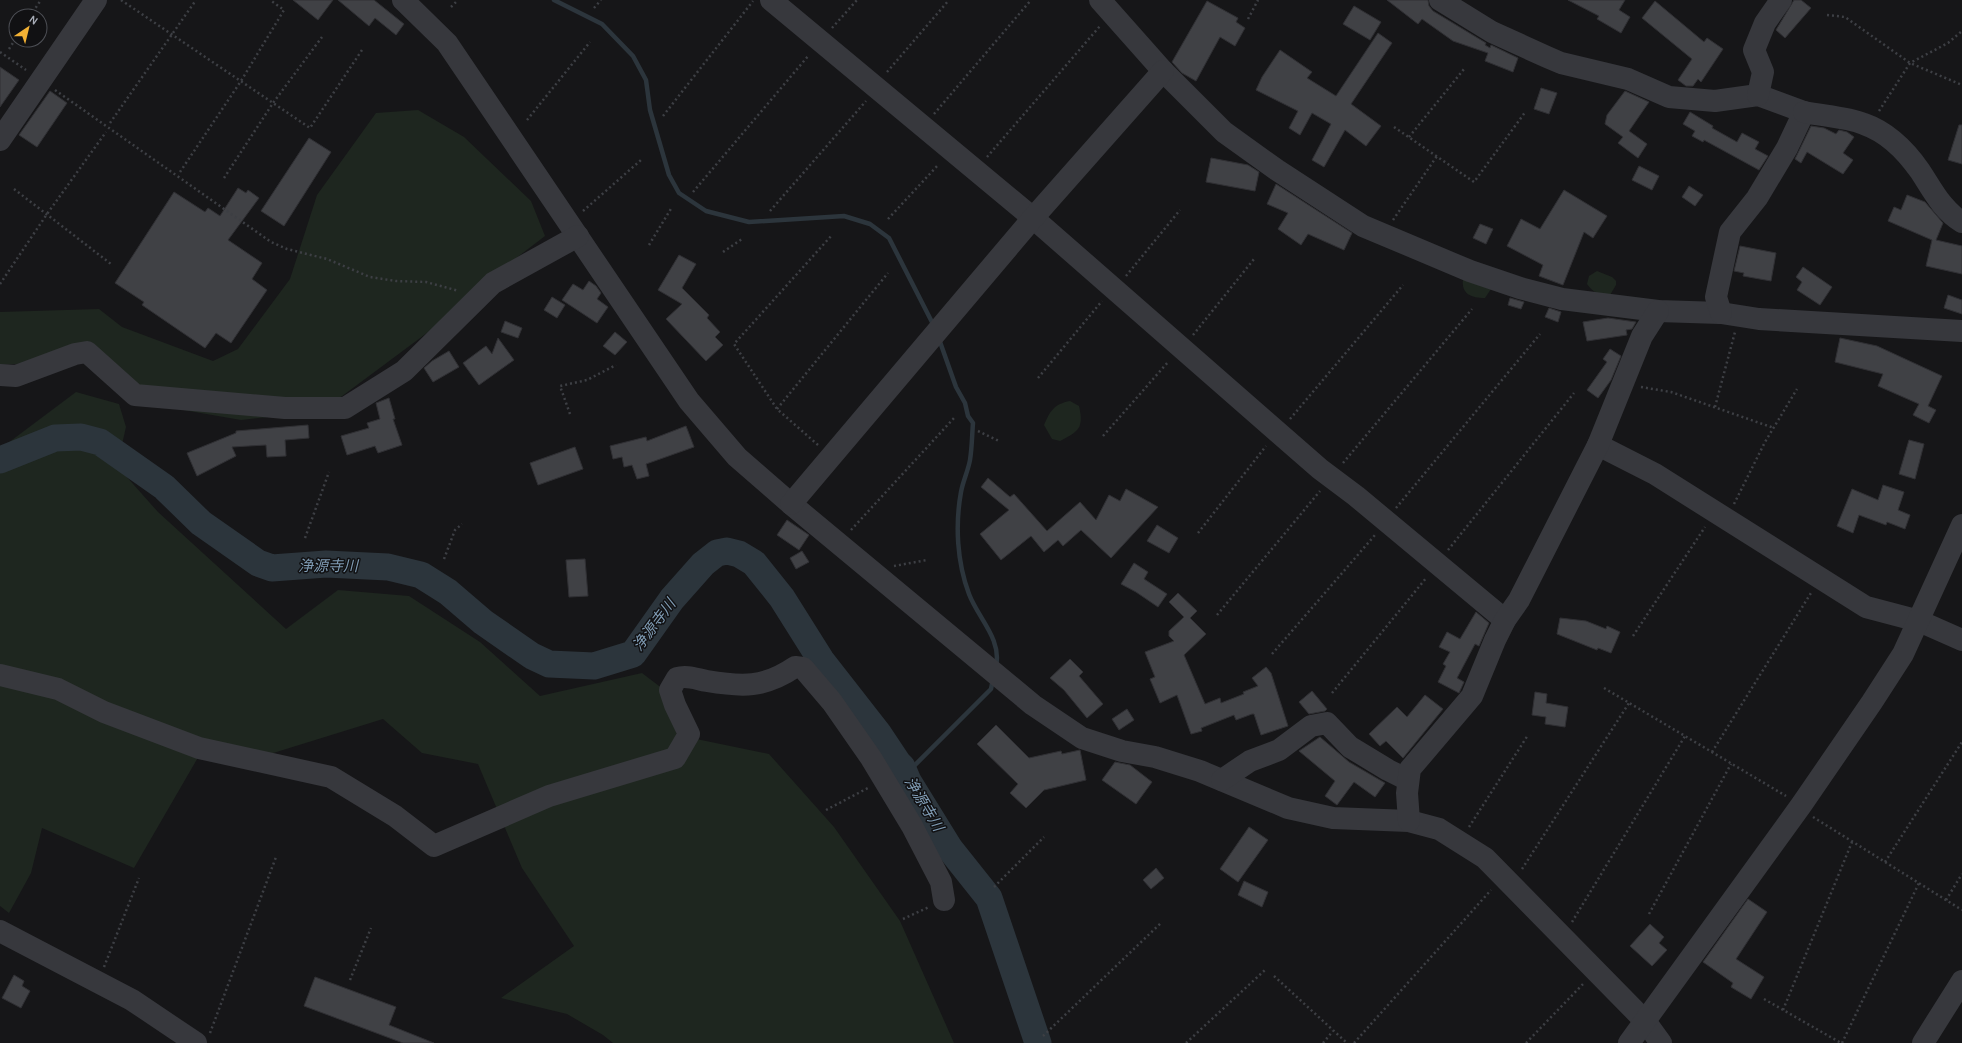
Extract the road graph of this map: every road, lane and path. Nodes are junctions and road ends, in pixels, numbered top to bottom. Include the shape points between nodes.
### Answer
1 (96, 0) edge
2 (121, 0) edge
3 (196, 0) edge
4 (270, 0) edge
5 (403, 0) edge
6 (458, 0) edge
7 (601, 0) edge
8 (762, 0) edge
9 (857, 0) edge
10 (949, 0) edge
11 (1031, 0) edge
12 (1100, 0) edge
13 (1258, 0) edge
14 (1440, 0) edge
15 (1781, 0) edge
16 (451, 7) dead end
17 (594, 8) dead end
18 (1827, 15) dead end
19 (1248, 19) dead end
20 (1102, 24) dead end
21 (1962, 32) edge
22 (827, 34) dead end
23 (173, 35) junction
24 (322, 36) dead end
25 (590, 42) dead end
26 (362, 50) dead end
27 (813, 50) dead end
28 (0, 52) edge
29 (1910, 63) junction
30 (1464, 69) dead end
31 (1163, 71) junction
32 (886, 73) dead end
33 (41, 80) junction
34 (241, 81) junction
35 (1962, 85) edge
36 (1758, 95) junction
37 (870, 96) dead end
38 (273, 103) junction
39 (1526, 111) dead end
40 (1804, 112) junction
41 (663, 116) dead end
42 (1875, 117) dead end
43 (930, 119) dead end
44 (527, 120) dead end
45 (110, 123) dead end
46 (1394, 127) dead end
47 (106, 132) dead end
48 (1409, 137) junction
49 (0, 140) edge
50 (1437, 156) junction
51 (641, 160) dead end
52 (940, 163) dead end
53 (983, 163) dead end
54 (180, 172) dead end
55 (224, 178) dead end
56 (14, 189) dead end
57 (693, 192) dead end
58 (672, 207) dead end
59 (1180, 210) dead end
60 (770, 211) dead end
61 (46, 214) junction
62 (1033, 218) junction
63 (888, 219) dead end
64 (1392, 222) dead end
65 (1962, 222) edge
66 (578, 226) junction
67 (832, 235) dead end
68 (742, 239) dead end
69 (649, 245) dead end
70 (723, 252) dead end
71 (1254, 260) dead end
72 (111, 264) dead end
73 (888, 273) dead end
74 (1122, 282) dead end
75 (0, 284) edge
76 (1403, 285) dead end
77 (478, 296) junction
78 (1105, 298) dead end
79 (1472, 309) dead end
80 (1658, 311) junction
81 (1729, 319) junction
82 (1962, 331) edge
83 (1540, 334) dead end
84 (1190, 340) dead end
85 (1174, 356) dead end
86 (616, 365) dead end
87 (0, 375) edge
88 (1038, 378) dead end
89 (1638, 386) dead end
90 (1797, 389) dead end
91 (1574, 393) dead end
92 (1715, 407) junction
93 (778, 409) junction
94 (570, 414) dead end
95 (954, 418) dead end
96 (1286, 423) dead end
97 (1774, 428) junction
98 (978, 431) dead end
99 (1103, 436) dead end
100 (1000, 441) dead end
101 (818, 445) dead end
102 (1267, 445) dead end
103 (1598, 445) junction
104 (1339, 468) dead end
105 (329, 472) dead end
106 (1320, 491) dead end
107 (791, 504) junction
108 (1734, 506) dead end
109 (1393, 512) dead end
110 (462, 524) dead end
111 (1962, 525) edge
112 (1705, 526) dead end
113 (1379, 530) dead end
114 (1198, 533) dead end
115 (848, 534) dead end
116 (305, 538) dead end
117 (1445, 554) dead end
118 (444, 559) dead end
119 (927, 560) dead end
120 (888, 567) dead end
121 (1430, 573) dead end
122 (1813, 591) dead end
123 (1217, 615) dead end
124 (1505, 620) junction
125 (1919, 621) junction
126 (1633, 636) dead end
127 (1962, 640) edge
128 (1272, 654) dead end
129 (0, 675) edge
130 (1604, 688) dead end
131 (1332, 693) dead end
132 (1629, 703) junction
133 (1528, 735) dead end
134 (1684, 736) junction
135 (1962, 742) edge
136 (1712, 752) junction
137 (1731, 764) junction
138 (883, 778) junction
139 (1222, 780) junction
140 (1408, 780) junction
141 (1789, 798) dead end
142 (826, 810) dead end
143 (1809, 815) dead end
144 (1409, 821) junction
145 (1465, 833) dead end
146 (1044, 837) dead end
147 (1852, 842) junction
148 (276, 857) dead end
149 (1885, 862) junction
150 (1521, 871) dead end
151 (1962, 874) edge
152 (139, 878) dead end
153 (1919, 883) junction
154 (994, 887) dead end
155 (1492, 890) dead end
156 (944, 900) joint
157 (1946, 900) junction
158 (1962, 910) edge
159 (1649, 914) dead end
160 (903, 919) dead end
161 (1162, 922) dead end
162 (371, 928) dead end
163 (1569, 928) dead end
164 (0, 931) edge
165 (104, 967) dead end
166 (1264, 970) dead end
167 (1274, 976) dead end
168 (350, 980) dead end
169 (1586, 980) dead end
170 (1962, 981) edge
171 (1764, 999) dead end
172 (1783, 1010) junction
173 (1645, 1021) junction
174 (1333, 1031) junction
175 (1043, 1036) dead end
176 (203, 1038) edge
177 (1186, 1043) edge
178 (1323, 1043) edge
179 (1347, 1043) edge
180 (1354, 1043) edge
181 (1526, 1043) edge
182 (1629, 1043) edge
183 (1661, 1043) edge
184 (1841, 1043) edge
185 (1924, 1043) edge

1 - 33 street
2 - 23 path
3 - 23 path
4 - 34 path via 284,10
5 - 66 street via 447,44
6 - 16 path
7 - 17 path
8 - 41 path
8 - 62 street
9 - 22 path
10 - 32 path
11 - 43 path
12 - 31 street
13 - 19 path
14 - 36 street via 1492,32 1561,63 1628,79 1669,97 1715,101
15 - 36 street via 1765,23 1754,50 1763,72
18 - 29 path via 1845,17
20 - 53 path
21 - 29 path via 1948,43
23 - 34 path
23 - 45 path
24 - 38 path
25 - 44 path
26 - 38 path via 310,128
27 - 57 path
28 - 33 path
29 - 35 path
29 - 42 path
30 - 48 path
31 - 62 street
31 - 80 street via 1224,132 1363,226 1470,271 1520,288 1562,299
33 - 49 street
33 - 77 path via 270,242 327,259 370,277 426,282
34 - 38 path
34 - 54 path
36 - 40 street
37 - 60 path
38 - 55 path
39 - 50 path via 1474,182
40 - 65 street via 1864,124 1893,140 1920,171 1933,192 1955,218
40 - 81 street via 1787,148 1730,232 1716,297
46 - 48 path
47 - 61 path
48 - 50 path
50 - 64 path
51 - 66 path
52 - 63 path
56 - 61 path
58 - 69 path
59 - 74 path
61 - 72 path
61 - 75 path
62 - 107 street
62 - 124 street via 1320,469
66 - 77 street via 493,283
66 - 107 street via 689,401 737,457
67 - 93 path via 734,344
68 - 70 path
71 - 84 path
73 - 93 path
76 - 96 path
77 - 87 street via 404,371 344,408 285,408 135,395 87,352 16,376
78 - 88 path
79 - 104 path
80 - 81 street
80 - 103 street via 1642,336
81 - 82 street via 1759,318
81 - 92 path
83 - 109 path
85 - 99 path
86 - 94 path via 587,380 560,386
89 - 92 path via 1671,392
90 - 97 path
91 - 117 path
92 - 97 path
93 - 101 path
95 - 115 path
97 - 108 path
98 - 100 path
102 - 114 path
103 - 124 street via 1519,600
103 - 125 street via 1655,474 1866,607
105 - 116 path
106 - 123 path
107 - 139 street via 1033,705 1082,738 1122,751 1200,770
110 - 118 path via 454,530
111 - 125 street
112 - 126 path
113 - 128 path
119 - 120 path
121 - 131 path
122 - 136 path
124 - 140 street via 1472,696 1410,769
125 - 127 street
125 - 173 street via 1903,654 1872,702 1802,804
129 - 138 street via 58,689 104,712 199,748 331,777 395,816 434,846 549,796 675,758 689,734 670,690 677,678 685,676 746,686 778,678 795,666 803,668 832,702
130 - 132 path
132 - 134 path
132 - 150 path
133 - 145 path
134 - 136 path
134 - 163 path
135 - 149 path
136 - 137 path
137 - 141 path
137 - 159 path
138 - 142 path
138 - 156 street via 941,882
139 - 140 street via 1250,761 1279,750 1311,726 1327,723 1350,747
139 - 144 street via 1288,808 1326,817 1345,820
140 - 144 street
143 - 147 path
144 - 173 street via 1440,829 1485,858
146 - 154 path
147 - 149 path
147 - 172 path
148 - 176 path
149 - 153 path
151 - 157 path
152 - 165 path
153 - 157 path
153 - 184 path
155 - 180 path
156 - 160 path
157 - 158 path
161 - 175 path
162 - 168 path
164 - 176 street
166 - 177 path
167 - 174 path
169 - 181 path
170 - 185 street
171 - 172 path
172 - 184 path
173 - 182 street
173 - 183 street
174 - 178 path
174 - 179 path

